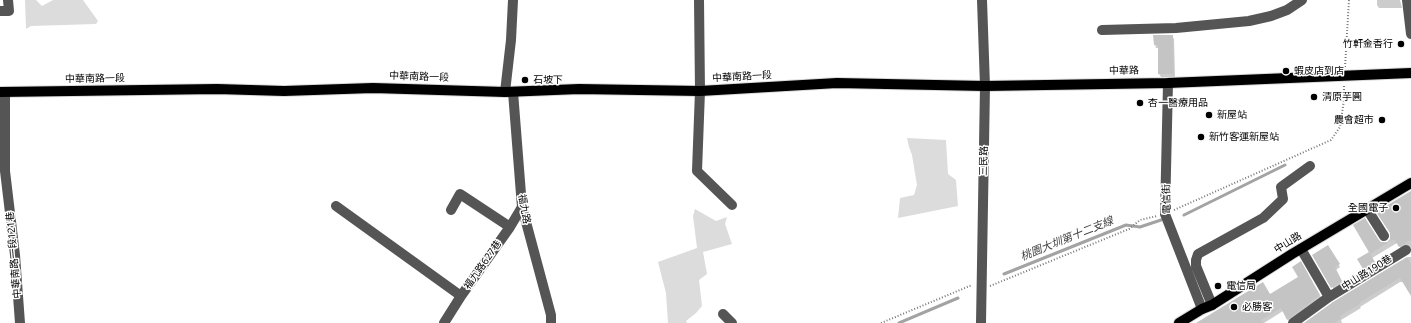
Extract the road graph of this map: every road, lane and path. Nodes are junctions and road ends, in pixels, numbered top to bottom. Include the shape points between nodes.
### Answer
1 (8, 0) edge
2 (513, 0) edge
3 (699, 0) edge
4 (982, 0) edge
5 (1302, 0) edge
6 (1349, 0) edge
7 (1407, 0) edge
8 (0, 12) edge
9 (1102, 30) dead end
10 (1411, 34) edge
11 (1411, 72) edge
12 (1344, 76) junction
13 (837, 83) joint
14 (1168, 83) junction
15 (985, 86) junction
16 (700, 91) junction
17 (2, 92) edge
18 (509, 92) junction
19 (1310, 166) dead end
20 (1411, 183) edge
21 (732, 205) dead end
22 (336, 206) dead end
23 (522, 207) junction
24 (1367, 209) junction
25 (450, 210) dead end
26 (1165, 214) junction
27 (510, 228) junction
28 (1384, 236) dead end
29 (1301, 249) junction
30 (1406, 250) dead end
31 (982, 286) junction
32 (461, 296) junction
33 (1329, 297) junction
34 (1207, 307) junction
35 (723, 314) dead end
36 (20, 323) edge
37 (444, 323) edge
38 (551, 323) edge
39 (732, 323) edge
40 (881, 323) edge
41 (981, 323) edge
42 (1179, 323) edge
43 (1293, 323) edge

1 - 8 street via 9,11
2 - 18 street, 福九路
3 - 16 street
4 - 15 street, 三民路
5 - 9 street via 1287,10 1249,21 1176,28
6 - 12 path
7 - 10 street
11 - 12 main road, 中華路
12 - 14 main road, 中華路
12 - 26 path via 1340,127 1331,140
13 - 15 main road, 中華路
13 - 16 main road, 中華南路一段
14 - 15 main road, 中華路
14 - 26 street, 電信街
15 - 31 street, 三民路
16 - 18 main road, 中華南路一段 via 579,88
16 - 21 street via 697,172
17 - 18 main road, 中華南路一段 via 217,89 284,91 373,88
17 - 36 street, 中華南路一段121巷 via 5,171
18 - 23 street, 福九路
19 - 34 street via 1281,187 1283,199 1263,218 1198,254 1196,266
20 - 24 main road, 中山路
22 - 32 street
23 - 27 street, 福九路627巷
23 - 38 street, 福九路
24 - 28 street
24 - 29 main road, 中山路
25 - 27 street via 460,194
26 - 31 path via 1140,220 1129,229
26 - 34 street, 電信街
27 - 32 street, 福九路627巷
29 - 33 street
29 - 34 main road, 中山路
30 - 33 street, 中山路190巷
31 - 40 path
31 - 41 street, 三民路
32 - 37 street, 福九路627巷
33 - 43 street, 中山路190巷
34 - 42 main road, 中山路
35 - 39 street

